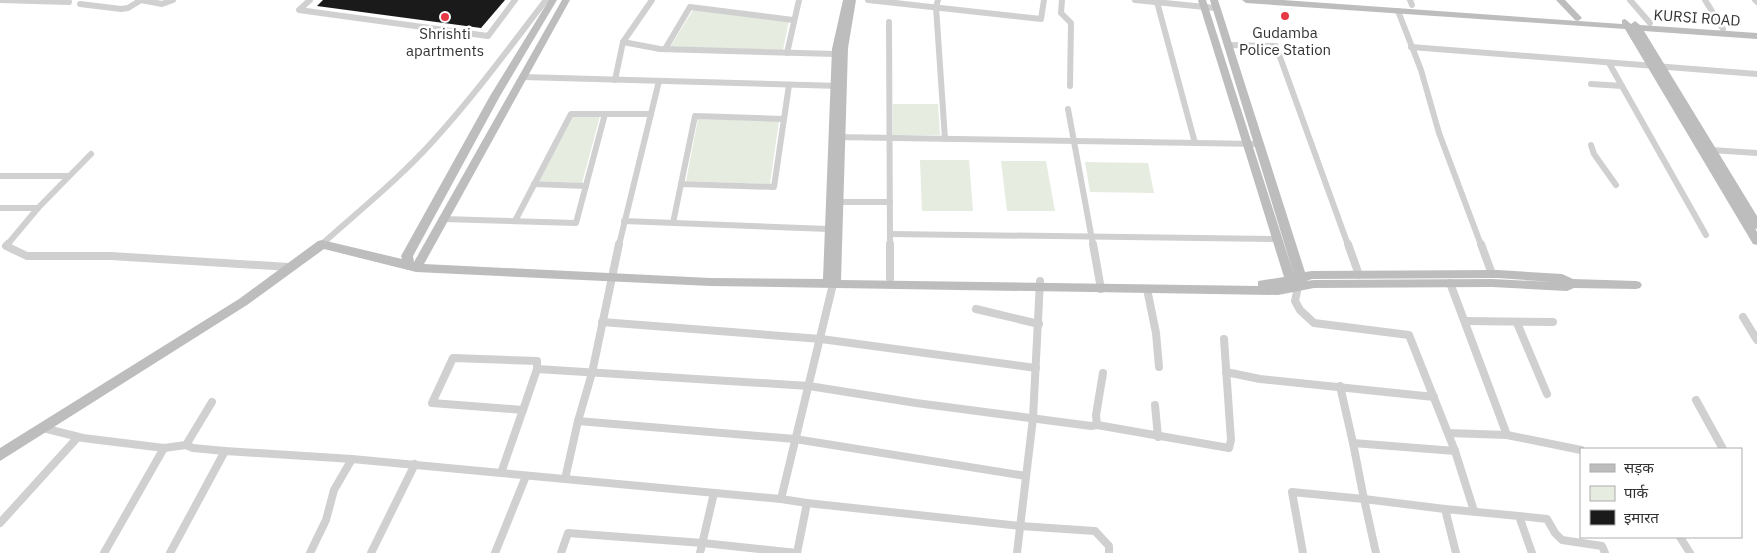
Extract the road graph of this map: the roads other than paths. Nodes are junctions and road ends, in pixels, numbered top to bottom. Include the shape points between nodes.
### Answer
1 (2, 0) edge
2 (26, 0) edge
3 (87, 0) edge
4 (140, 0) edge
5 (173, 0) edge
6 (310, 0) edge
7 (516, 0) edge
8 (546, 0) edge
9 (553, 0) edge
10 (566, 0) edge
11 (652, 0) edge
12 (800, 0) edge
13 (846, 0) edge
14 (852, 0) edge
15 (868, 0) edge
16 (938, 0) edge
17 (1044, 0) edge
18 (1062, 0) edge
19 (1135, 0) edge
20 (1246, 0) edge
21 (1313, 0) edge
22 (1560, 0) edge
23 (1630, 0) edge
24 (1706, 0) edge
25 (71, 1) edge
26 (1272, 1) edge
27 (1156, 2) junction
28 (1203, 3) edge
29 (1411, 3) edge
30 (80, 4) junction
31 (1214, 4) edge
32 (936, 8) junction
33 (1398, 11) junction
34 (1578, 18) junction
35 (794, 20) junction
36 (889, 22) dead end
37 (1631, 24) junction
38 (1650, 24) junction
39 (1723, 29) junction
40 (1757, 32) edge
41 (1757, 36) edge
42 (623, 42) junction
43 (1227, 45) junction
44 (1411, 46) junction
45 (665, 49) junction
46 (787, 53) junction
47 (836, 54) junction
48 (1609, 63) junction
49 (1656, 66) junction
50 (1757, 74) edge
51 (523, 77) junction
52 (615, 80) junction
53 (659, 81) junction
54 (1591, 84) dead end
55 (789, 85) junction
56 (839, 86) junction
57 (1070, 86) dead end
58 (1622, 86) junction
59 (1068, 108) dead end
60 (605, 114) junction
61 (651, 114) junction
62 (784, 119) junction
63 (837, 137) junction
64 (890, 138) junction
65 (945, 139) junction
66 (1074, 141) junction
67 (1195, 143) junction
68 (1247, 144) junction
69 (1258, 144) junction
70 (1591, 145) dead end
71 (1711, 150) junction
72 (1757, 153) edge
73 (91, 154) dead end
74 (0, 176) edge
75 (68, 176) junction
76 (534, 184) junction
77 (681, 184) junction
78 (1616, 185) dead end
79 (586, 186) junction
80 (839, 202) junction
81 (890, 202) junction
82 (0, 208) edge
83 (38, 208) junction
84 (442, 219) junction
85 (515, 221) junction
86 (624, 222) junction
87 (673, 223) junction
88 (1757, 225) edge
89 (828, 229) junction
90 (890, 234) junction
91 (1706, 235) dead end
92 (1092, 237) junction
93 (1278, 240) junction
94 (1757, 241) edge
95 (322, 244) junction
96 (415, 264) junction
97 (289, 267) junction
98 (612, 274) junction
99 (1492, 274) junction
100 (1359, 275) junction
101 (890, 278) junction
102 (832, 279) junction
103 (1296, 282) junction
104 (1450, 283) junction
105 (1571, 283) junction
106 (1040, 284) junction
107 (1100, 285) junction
108 (1636, 285) dead end
109 (1147, 289) junction
110 (976, 309) dead end
111 (1744, 316) dead end
112 (1466, 320) junction
113 (602, 322) junction
114 (1553, 322) dead end
115 (1517, 323) junction
116 (1039, 324) junction
117 (821, 339) junction
118 (1224, 339) dead end
119 (1757, 340) edge
120 (1159, 367) dead end
121 (1036, 368) junction
122 (537, 369) junction
123 (1226, 372) junction
124 (592, 373) junction
125 (1102, 373) dead end
126 (809, 386) junction
127 (1340, 386) junction
128 (1547, 394) dead end
129 (1434, 397) junction
130 (1696, 400) dead end
131 (212, 402) dead end
132 (1155, 405) dead end
133 (522, 410) junction
134 (1033, 418) junction
135 (578, 421) junction
136 (1097, 426) junction
137 (42, 428) junction
138 (1448, 433) junction
139 (1507, 435) junction
140 (78, 437) junction
141 (1158, 437) junction
142 (795, 438) junction
143 (1353, 443) junction
144 (186, 445) junction
145 (164, 448) junction
146 (1722, 448) edge
147 (1580, 450) edge
148 (1455, 451) junction
149 (225, 452) junction
150 (0, 455) edge
151 (352, 459) junction
152 (415, 464) junction
153 (500, 473) junction
154 (526, 476) junction
155 (1026, 476) junction
156 (564, 479) junction
157 (714, 493) junction
158 (1364, 498) junction
159 (781, 499) junction
160 (807, 504) junction
161 (1444, 509) junction
162 (1474, 511) junction
163 (1519, 516) junction
164 (0, 522) edge
165 (1020, 526) junction
166 (1681, 538) edge
167 (702, 543) junction
168 (104, 553) edge
169 (170, 553) edge
170 (310, 553) edge
171 (372, 553) edge
172 (495, 553) edge
173 (561, 553) edge
174 (700, 553) edge
175 (1017, 553) edge
176 (1109, 553) edge
177 (1303, 553) edge
178 (1376, 553) edge
179 (1456, 553) edge
180 (1532, 553) edge
181 (1606, 553) edge
182 (1690, 553) edge

1 - 2 street
2 - 25 street
3 - 30 street
4 - 5 street via 159,5
4 - 30 street via 121,9
6 - 7 street via 300,10 488,36
8 - 95 street via 433,140
9 - 96 street via 495,96 407,256
10 - 51 street
11 - 42 street
12 - 35 street
13 - 47 street
14 - 56 street
15 - 32 street
16 - 32 street
17 - 32 street via 1041,19
18 - 57 street via 1060,13 1070,23
19 - 27 street
20 - 26 street, KURSI ROAD
21 - 29 street, KURSI ROAD
22 - 34 street
23 - 38 street
24 - 39 street
25 - 30 street
26 - 33 street, KURSI ROAD
27 - 28 street
27 - 67 street
28 - 31 street
28 - 68 street
29 - 34 street, KURSI ROAD
31 - 43 street
32 - 65 street
33 - 37 street, KURSI ROAD
33 - 44 street
34 - 37 street, KURSI ROAD
35 - 45 street via 690,7
35 - 46 street
36 - 64 street
37 - 38 street, KURSI ROAD
37 - 41 street, KURSI ROAD
37 - 49 street
38 - 39 street, KURSI ROAD
39 - 40 street, KURSI ROAD
42 - 45 street
42 - 52 street
43 - 69 street
43 - 100 street via 1276,46
44 - 48 street
44 - 99 street via 1439,133
45 - 46 street
46 - 47 street
47 - 56 street
48 - 49 street
48 - 58 street
49 - 50 street
49 - 71 street
49 - 94 street
51 - 52 street
51 - 84 street
52 - 53 street
53 - 55 street
53 - 61 street
54 - 58 street
55 - 56 street
55 - 62 street
56 - 63 street
58 - 91 street
59 - 66 street
60 - 61 street
60 - 76 street via 571,114
60 - 79 street
61 - 86 street
62 - 77 street via 695,116
62 - 77 street via 774,187
63 - 64 street
63 - 80 street
63 - 89 street
64 - 65 street
64 - 81 street
65 - 66 street
66 - 67 street
66 - 92 street
67 - 68 street
68 - 69 street
68 - 93 street
69 - 103 street
70 - 78 street
71 - 72 street
71 - 88 street
73 - 75 street
74 - 75 street
75 - 83 street
76 - 79 street
76 - 85 street
77 - 87 street
79 - 85 street via 576,223
80 - 81 street
80 - 102 street
81 - 90 street
82 - 83 street
83 - 97 street via 6,246 27,256 111,256
84 - 85 street
84 - 96 street
86 - 87 street
86 - 98 street
87 - 89 street
89 - 102 street
90 - 92 street
90 - 101 street
92 - 93 street
92 - 107 street
93 - 103 street
95 - 96 street
95 - 97 street
96 - 98 street
97 - 137 street via 243,302
98 - 102 street via 710,282
98 - 113 street
99 - 100 street
99 - 105 street via 1562,278
100 - 103 street via 1312,275
101 - 102 street
101 - 106 street
102 - 106 street
102 - 117 street
103 - 104 street
103 - 107 street
103 - 109 street via 1278,291
103 - 129 street via 1295,300 1300,310 1314,323 1409,335
104 - 105 street via 1567,287
104 - 112 street
105 - 108 street
106 - 107 street
106 - 116 street
107 - 109 street
109 - 120 street
110 - 116 street
111 - 119 street
112 - 115 street
112 - 139 street
113 - 117 street
113 - 124 street
114 - 115 street
115 - 128 street
116 - 121 street
117 - 121 street
117 - 126 street
118 - 123 street
121 - 134 street
122 - 124 street
122 - 133 street
122 - 133 street via 537,360 453,358 432,403
123 - 127 street via 1260,379
123 - 141 street via 1229,448
124 - 126 street
124 - 135 street
125 - 136 street
126 - 134 street
126 - 142 street
127 - 129 street
127 - 143 street
129 - 138 street
130 - 146 street
131 - 144 street
132 - 141 street
133 - 153 street
134 - 136 street
134 - 155 street
135 - 142 street
135 - 156 street
136 - 141 street
137 - 140 street
137 - 150 street
138 - 139 street
138 - 148 street
139 - 147 street
140 - 145 street
140 - 164 street
142 - 155 street
142 - 159 street
143 - 148 street
143 - 158 street
144 - 145 street
144 - 149 street
145 - 168 street
148 - 162 street
149 - 151 street
149 - 169 street
151 - 152 street
151 - 170 street via 334,490 326,520
152 - 153 street
152 - 171 street
153 - 154 street
154 - 156 street
154 - 172 street
155 - 165 street
156 - 157 street
157 - 159 street
157 - 167 street
158 - 161 street
158 - 177 street via 1292,492
158 - 178 street
159 - 160 street
160 - 165 street
160 - 167 street via 797,553
161 - 162 street
161 - 179 street
162 - 163 street
163 - 180 street
163 - 181 street via 1547,519 1562,540 1602,546
165 - 175 street
165 - 176 street via 1095,531 1109,546
166 - 182 street
167 - 173 street via 568,533
167 - 174 street

